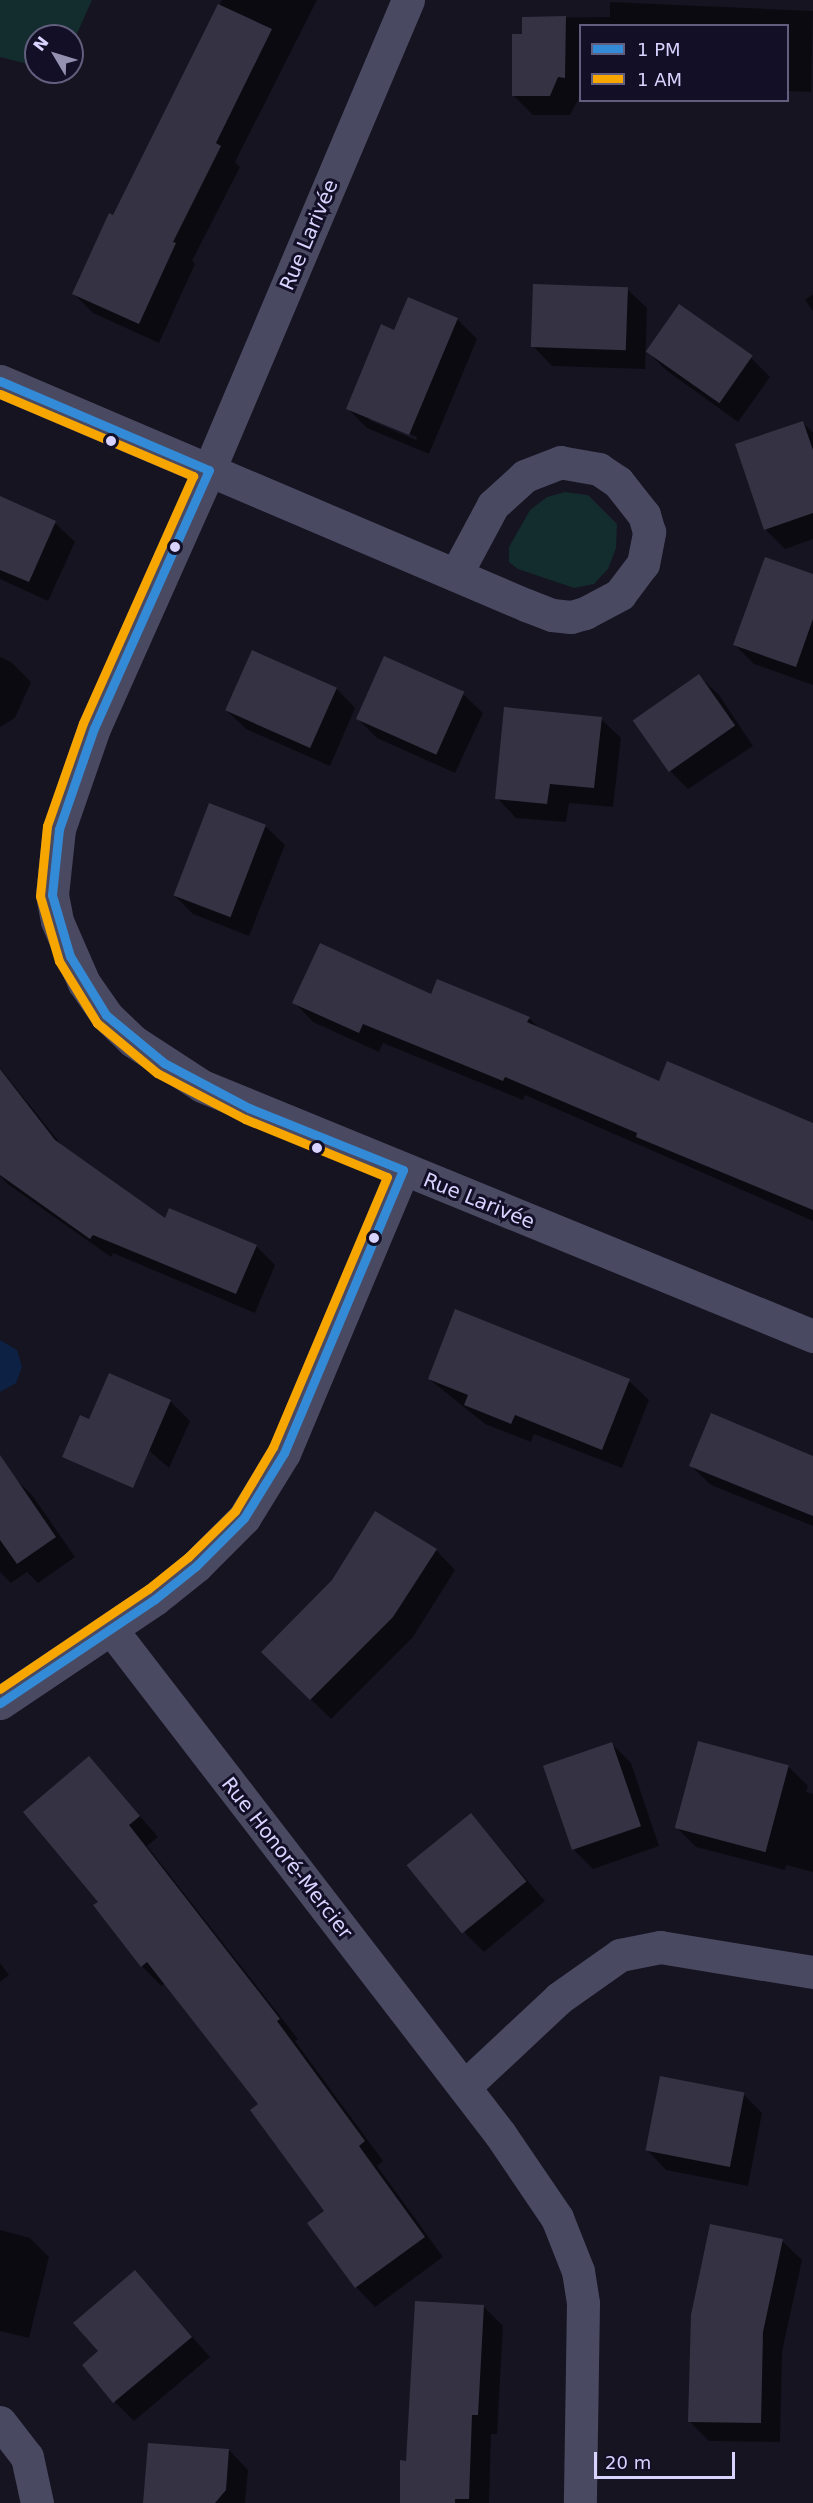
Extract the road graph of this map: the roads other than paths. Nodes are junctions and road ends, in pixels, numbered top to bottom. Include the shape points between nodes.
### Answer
1 (408, 0) edge
2 (0, 381) edge
3 (209, 470) junction
4 (456, 574) junction
5 (403, 1170) junction
6 (813, 1336) edge
7 (111, 1629) junction
8 (0, 1703) edge
9 (813, 1972) edge
10 (464, 2087) junction
11 (0, 2422) edge
12 (37, 2503) edge
13 (580, 2503) edge

1 - 3 street, Rue Larivée
2 - 3 street
3 - 4 street
3 - 5 street, Rue Larivée via 70,790 53,866 52,895 57,921 84,983 106,1015 133,1041 202,1086
4 - 4 street via 552,615 571,617 603,605 634,580 649,550 649,532 644,515 618,482 599,469 561,462 525,476 494,505
5 - 6 street, Rue Larivée
5 - 7 street via 284,1453 264,1491 244,1518 196,1566
7 - 8 street
7 - 10 street, Rue Honoré-Mercier
9 - 10 street via 660,1947 620,1955 559,1998
10 - 13 street, Rue Honoré-Mercier via 542,2193 578,2271 585,2338
11 - 12 street via 27,2457

